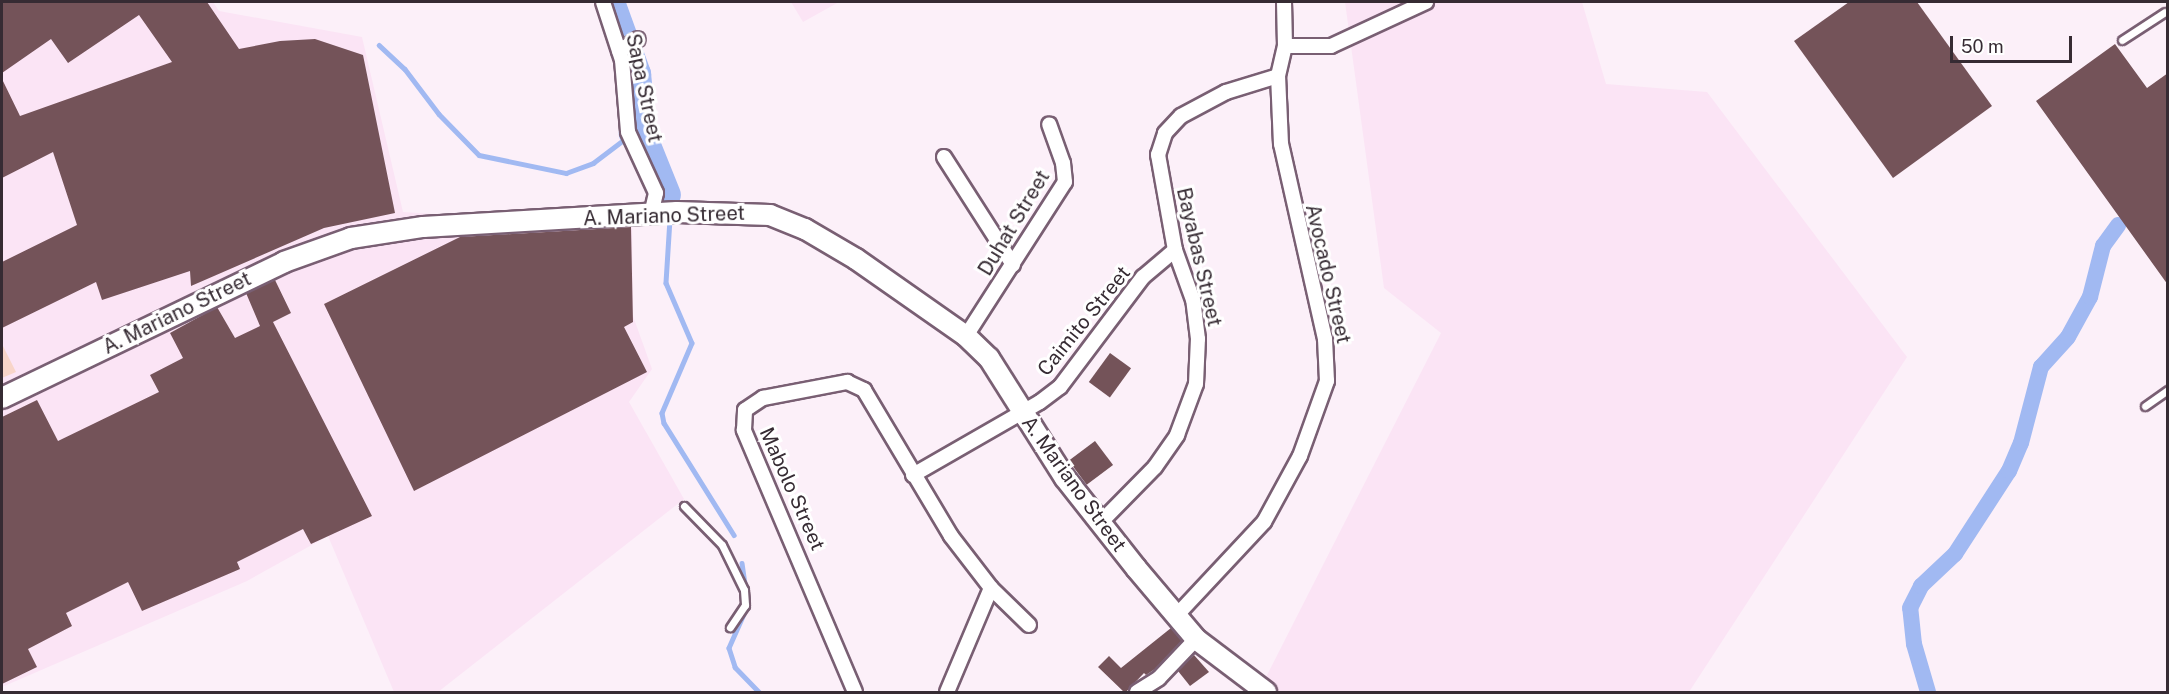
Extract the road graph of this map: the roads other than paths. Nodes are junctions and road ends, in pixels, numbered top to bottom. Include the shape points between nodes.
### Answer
1 (1284, 2) edge
2 (1426, 2) edge
3 (607, 3) edge
4 (2165, 12) dead end
5 (2122, 40) dead end
6 (1285, 46) junction
7 (1278, 76) junction
8 (1049, 124) dead end
9 (944, 157) dead end
10 (662, 214) junction
11 (1175, 250) junction
12 (1012, 265) junction
13 (966, 336) junction
14 (2168, 390) edge
15 (2, 398) edge
16 (2145, 406) dead end
17 (1020, 413) junction
18 (913, 475) junction
19 (684, 506) dead end
20 (1100, 523) junction
21 (991, 588) junction
22 (1176, 615) junction
23 (1029, 625) dead end
24 (730, 627) dead end
25 (1196, 639) junction
26 (1263, 692) edge
27 (855, 693) edge
28 (947, 693) edge
29 (1137, 693) edge

1 - 6 street, Avocado Street
2 - 6 street via 1331,46
3 - 10 street, Sapa Street via 627,46 628,132
4 - 5 lane
6 - 7 street, Avocado Street
7 - 11 street, Bayabas Street via 1226,92 1181,116 1165,133 1158,155
7 - 22 street, Avocado Street via 1281,144 1325,339 1327,381 1300,456 1264,522
8 - 12 street, Duhat Street via 1063,163 1065,182
9 - 12 street
10 - 13 street, A. Mariano Street via 746,211 770,215 805,229 856,259
10 - 15 street, A. Mariano Street via 423,227 351,238 284,262
11 - 17 street, Caimito Street via 1143,277 1060,387
11 - 20 street, Bayabas Street via 1193,300 1198,339 1196,384 1177,435 1155,467
12 - 13 street, Duhat Street
13 - 17 street, A. Mariano Street via 989,358
14 - 16 lane
17 - 18 street, Caimito Street
17 - 20 street, A. Mariano Street
18 - 21 street via 951,536
18 - 27 street, Mabolo Street via 870,399 856,385 837,382 764,398 745,410 742,419
19 - 24 lane via 722,545 744,590 745,605
20 - 22 street, A. Mariano Street
21 - 23 street
21 - 28 street
22 - 25 street, A. Mariano Street
25 - 26 street, A. Mariano Street
25 - 29 street via 1159,678

